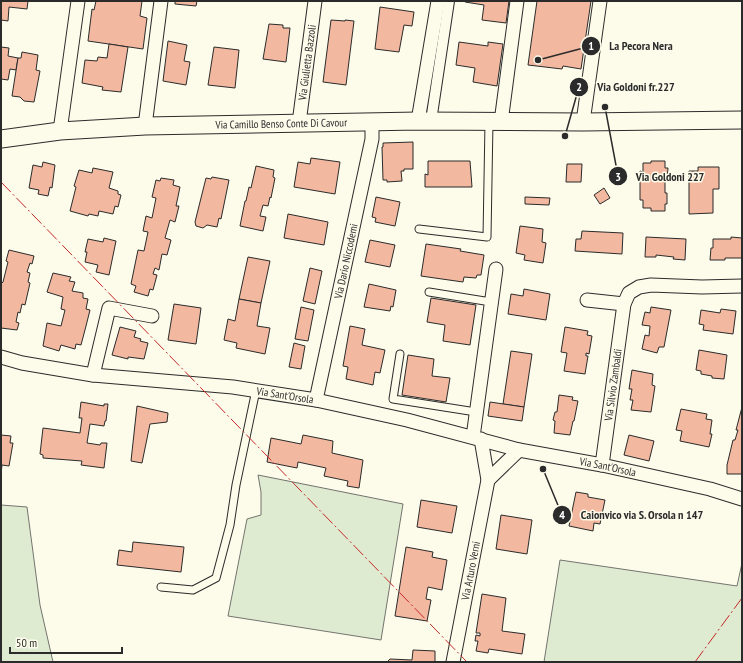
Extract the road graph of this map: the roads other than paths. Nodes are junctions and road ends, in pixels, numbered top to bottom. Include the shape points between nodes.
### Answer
1 (78, 1) edge
2 (161, 1) edge
3 (315, 1) edge
4 (438, 1) edge
5 (449, 1) edge
6 (516, 1) edge
7 (600, 1) edge
8 (742, 120) edge
9 (424, 121) junction
10 (372, 122) junction
11 (495, 122) junction
12 (583, 122) junction
13 (299, 123) junction
14 (145, 126) junction
15 (60, 131) junction
16 (1, 139) edge
17 (419, 229) dead end
18 (496, 269) dead end
19 (742, 286) edge
20 (428, 292) dead end
21 (587, 300) dead end
22 (491, 302) junction
23 (624, 304) junction
24 (152, 316) dead end
25 (400, 354) dead end
26 (1, 357) edge
27 (93, 375) junction
28 (256, 390) junction
29 (316, 400) junction
30 (476, 412) junction
31 (477, 438) junction
32 (519, 450) junction
33 (602, 465) junction
34 (488, 480) junction
35 (742, 500) edge
36 (161, 587) dead end
37 (453, 662) edge

1 - 15 street
2 - 14 street
3 - 13 street, Via Giulietta Bazzoli
4 - 9 street
5 - 9 street
6 - 11 street
7 - 12 street
8 - 12 street, Via Camillo Benso Conte Di Cavour
9 - 10 street, Via Camillo Benso Conte Di Cavour
9 - 11 street, Via Camillo Benso Conte Di Cavour
10 - 13 street, Via Camillo Benso Conte Di Cavour
10 - 29 street, Via Dario Niccodemi via 372,139
11 - 12 street, Via Camillo Benso Conte Di Cavour
11 - 17 lane via 487,237
13 - 14 street, Via Camillo Benso Conte Di Cavour
14 - 15 street, Via Camillo Benso Conte Di Cavour
15 - 16 street, Via Camillo Benso Conte Di Cavour
18 - 22 street
19 - 23 street, Via Silvio Zambaldi via 651,285 638,287 629,293
20 - 22 lane
21 - 23 street
22 - 30 street
23 - 33 street, Via Silvio Zambaldi
24 - 27 street via 109,308
25 - 30 lane via 393,399
26 - 27 street, Via Sant'Orsola
27 - 28 street, Via Sant'Orsola
28 - 29 street, Via Sant'Orsola
28 - 36 lane via 230,525 216,578 193,590
29 - 31 street, Via Sant'Orsola
30 - 31 street
31 - 32 street, Via Sant'Orsola
31 - 34 street, Via Arturo Verni
32 - 33 street, Via Sant'Orsola
32 - 34 street
33 - 35 street, Via Sant'Orsola via 710,489
34 - 37 street, Via Arturo Verni

